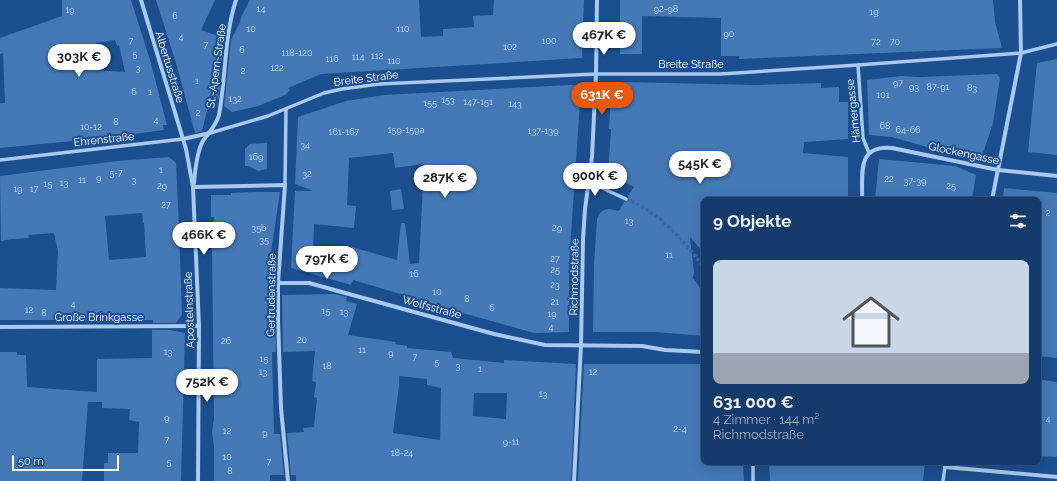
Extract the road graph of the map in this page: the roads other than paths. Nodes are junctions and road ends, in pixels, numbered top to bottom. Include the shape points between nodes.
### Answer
1 (141, 0) edge
2 (236, 0) edge
3 (597, 0) edge
4 (1020, 0) edge
5 (1057, 44) edge
6 (1021, 53) junction
7 (858, 65) junction
8 (596, 74) junction
9 (286, 109) junction
10 (210, 133) junction
11 (183, 139) junction
12 (869, 152) junction
13 (0, 160) edge
14 (998, 170) junction
15 (1057, 176) edge
16 (589, 182) junction
17 (285, 185) junction
18 (193, 187) junction
19 (862, 197) edge
20 (993, 197) edge
21 (626, 199) tunnel mouth
22 (278, 283) junction
23 (199, 326) junction
24 (0, 327) edge
25 (581, 345) junction
26 (701, 352) edge
27 (753, 465) edge
28 (946, 465) edge
29 (955, 465) edge
30 (1057, 477) edge
31 (198, 481) edge
32 (288, 481) edge
33 (574, 481) edge
34 (753, 481) edge
35 (943, 481) edge

1 - 11 street, Albertusstraße
2 - 10 street, St.-Apern-Straße via 218,117
3 - 8 street, Richmodstraße
4 - 6 street
5 - 6 street, Breite Straße
6 - 7 street, Breite Straße
6 - 14 street
7 - 8 street, Breite Straße via 720,74
7 - 12 street, Hämergasse via 863,138
8 - 9 street, Breite Straße via 379,84 324,93
8 - 16 street, Richmodstraße
9 - 10 street, Breite Straße
9 - 17 street, Gertrudenstraße
10 - 11 street, Ehrenstraße
10 - 18 street, Apostelnstraße via 202,142
11 - 13 street, Ehrenstraße
11 - 18 street, Apostelnstraße
12 - 14 street, Glockengasse via 876,148 892,148
12 - 19 street, Hämergasse via 863,163
14 - 15 street, Glockengasse
14 - 20 street
16 - 21 street
16 - 25 street, Richmodstraße via 583,240
17 - 18 street
17 - 22 street, Gertrudenstraße
18 - 23 street, Apostelnstraße
22 - 25 street, Wolfsstraße via 309,283 519,340 545,345
22 - 32 street, Gertrudenstraße via 281,394
23 - 24 street, Große Brinkgasse
23 - 31 street, Apostelnstraße
25 - 26 street, Wolfsstraße via 642,346
25 - 33 street, Richmodstraße
27 - 34 street
28 - 35 street
29 - 30 street

